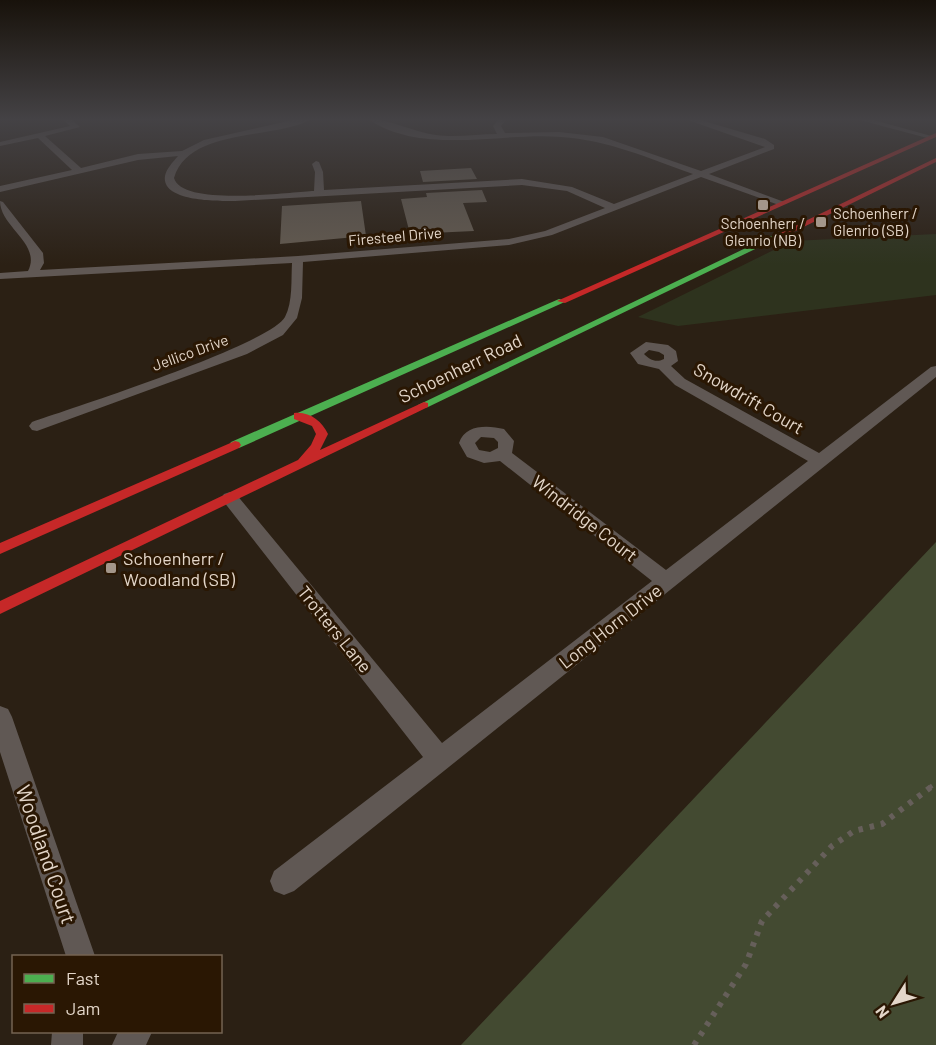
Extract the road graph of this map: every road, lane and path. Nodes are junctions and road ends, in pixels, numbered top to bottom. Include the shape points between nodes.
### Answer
1 (75, 168) edge
2 (93, 168) edge
3 (174, 168) edge
4 (317, 168) edge
5 (684, 168) edge
6 (723, 168) edge
7 (861, 168) edge
8 (881, 168) edge
9 (920, 168) edge
10 (79, 171) junction
11 (704, 175) junction
12 (905, 175) junction
13 (834, 180) junction
14 (0, 189) edge
15 (319, 193) junction
16 (861, 196) junction
17 (783, 203) junction
18 (0, 204) edge
19 (614, 208) junction
20 (298, 259) junction
21 (33, 273) junction
22 (0, 276) edge
23 (663, 365) dead end
24 (406, 369) junction
25 (936, 370) edge
26 (393, 390) dead end
27 (403, 401) dead end
28 (419, 407) junction
29 (298, 416) junction
30 (37, 426) dead end
31 (502, 454) dead end
32 (820, 461) junction
33 (301, 463) junction
34 (230, 498) junction
35 (0, 549) edge
36 (667, 582) junction
37 (0, 608) edge
38 (0, 717) edge
39 (440, 760) junction
40 (936, 783) edge
41 (284, 881) dead end
42 (80, 955) edge
43 (694, 1045) edge

1 - 10 street
2 - 10 street
3 - 15 street via 169,176 172,187 189,195 216,198
4 - 15 street
5 - 11 street
6 - 11 street, Firesteel Drive
7 - 13 main road, Schoenherr Road
8 - 12 main road
9 - 12 main road, Schoenherr Road
10 - 14 street
11 - 17 street
11 - 19 street, Firesteel Drive
12 - 16 main road, Schoenherr Road
13 - 16 main road via 856,186
13 - 17 main road, Schoenherr Road
15 - 19 street via 531,183 569,189
16 - 28 main road, Schoenherr Road
17 - 24 main road, Schoenherr Road
18 - 21 street via 38,253
19 - 20 street, Firesteel Drive via 548,233 509,242
20 - 21 street, Firesteel Drive
20 - 30 street, Jellico Drive via 291,318 278,332 242,351
21 - 22 street, Firesteel Drive
23 - 32 street, Snowdrift Court via 680,382
24 - 26 main road via 393,384
24 - 29 main road, Schoenherr Road
25 - 32 street, Long Horn Drive
27 - 28 main road
28 - 33 main road, Schoenherr Road
29 - 33 main road via 315,422 322,434 315,450
29 - 35 main road, Schoenherr Road
31 - 36 street, Windridge Court
32 - 36 street, Long Horn Drive
33 - 34 main road, Schoenherr Road
34 - 37 main road, Schoenherr Road
34 - 39 street, Trotters Lane
36 - 39 street, Long Horn Drive
38 - 42 street, Woodland Court
39 - 41 street, Long Horn Drive
40 - 43 path via 882,824 854,831 832,846 762,921 746,964

